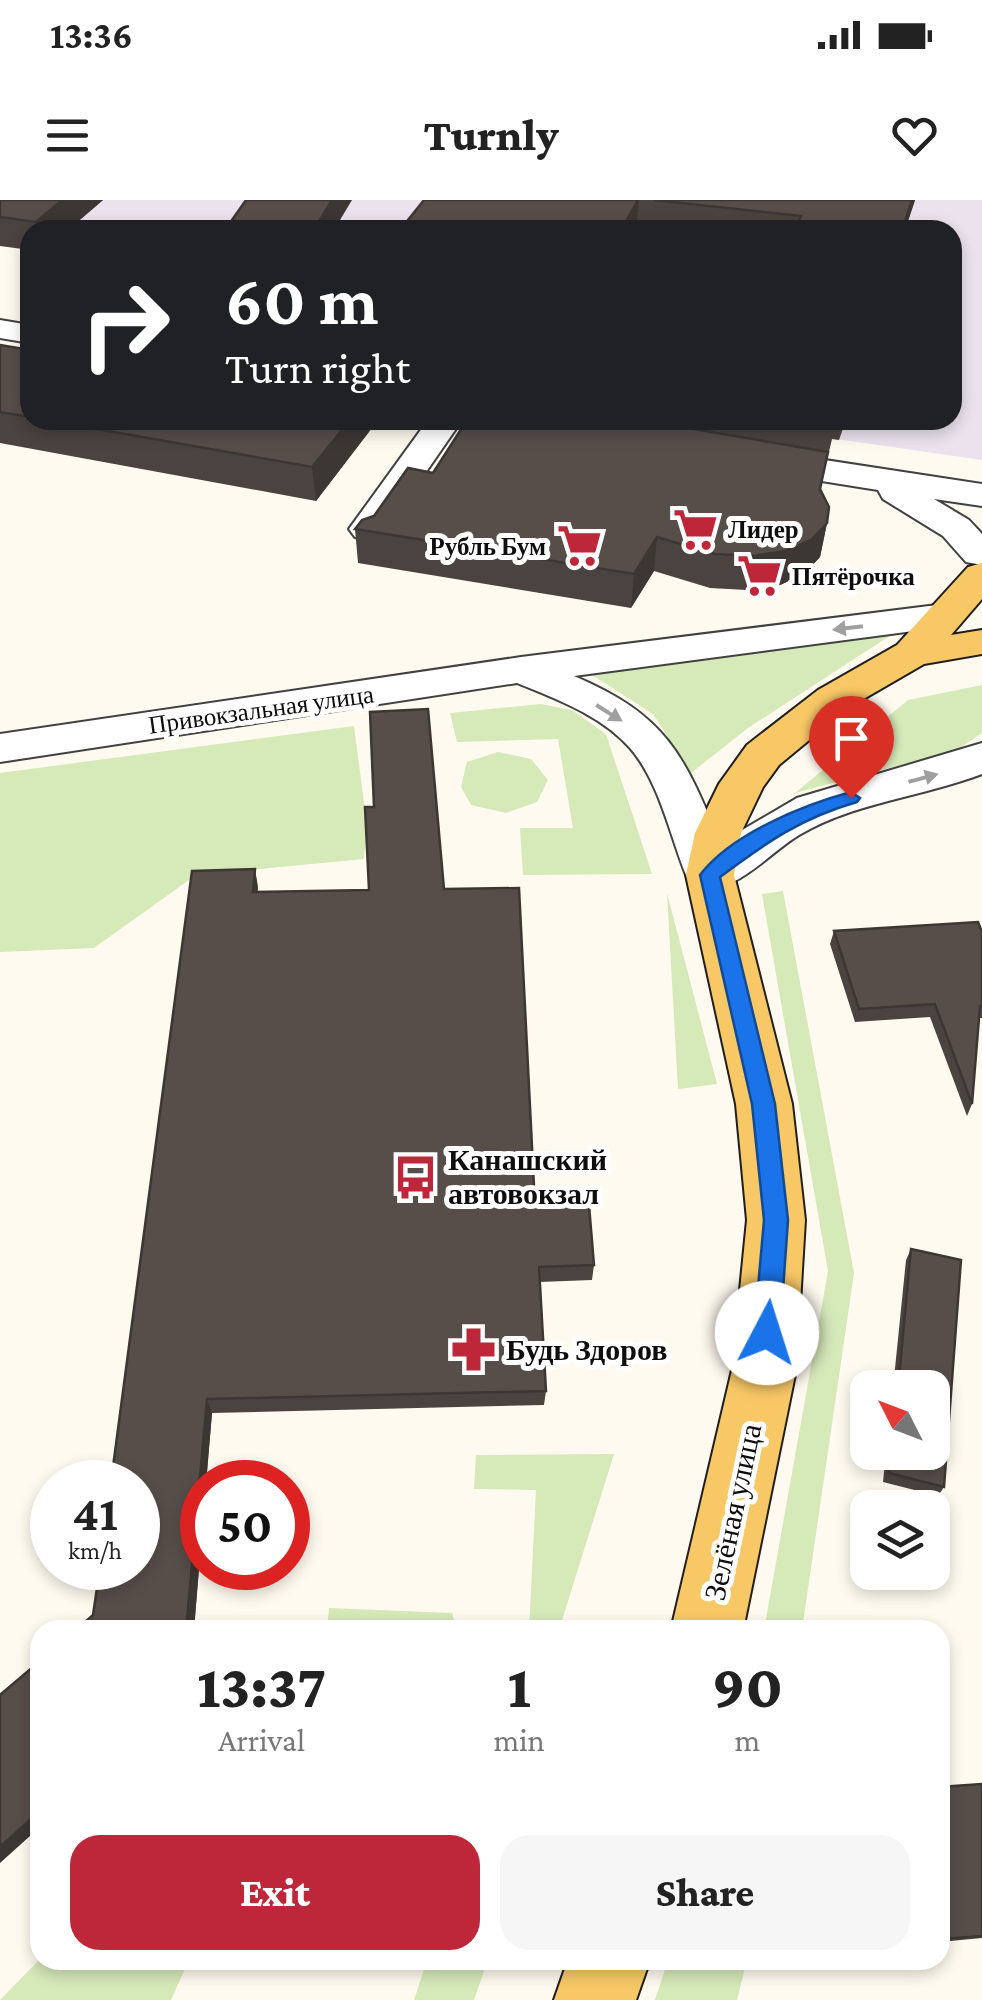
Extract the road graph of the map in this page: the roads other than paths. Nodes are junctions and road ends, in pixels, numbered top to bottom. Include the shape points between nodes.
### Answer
1 (437, 430) edge
2 (720, 454) edge
3 (875, 481) junction
4 (982, 494) edge
5 (360, 540) edge
6 (981, 556) edge
7 (945, 616) junction
8 (982, 642) edge
9 (912, 654) junction
10 (518, 657) junction
11 (0, 748) edge
12 (982, 757) edge
13 (710, 875) junction
14 (709, 1620) edge
15 (606, 1970) edge
16 (596, 2000) edge

1 - 5 street
2 - 3 street
3 - 4 street
3 - 6 street via 935,512
6 - 7 main road, Зелёная улица
7 - 9 main road, Зелёная улица
7 -> 10 street, Привокзальная улица
8 - 9 main road, Зелёная улица
9 - 13 main road, Зелёная улица via 833,699 763,755 718,833
10 - 11 street, Привокзальная улица
10 -> 13 street via 640,733 657,754
13 -> 12 street via 774,826
13 - 14 main road, Зелёная улица via 764,1104 776,1220 764,1370
15 - 16 main road

